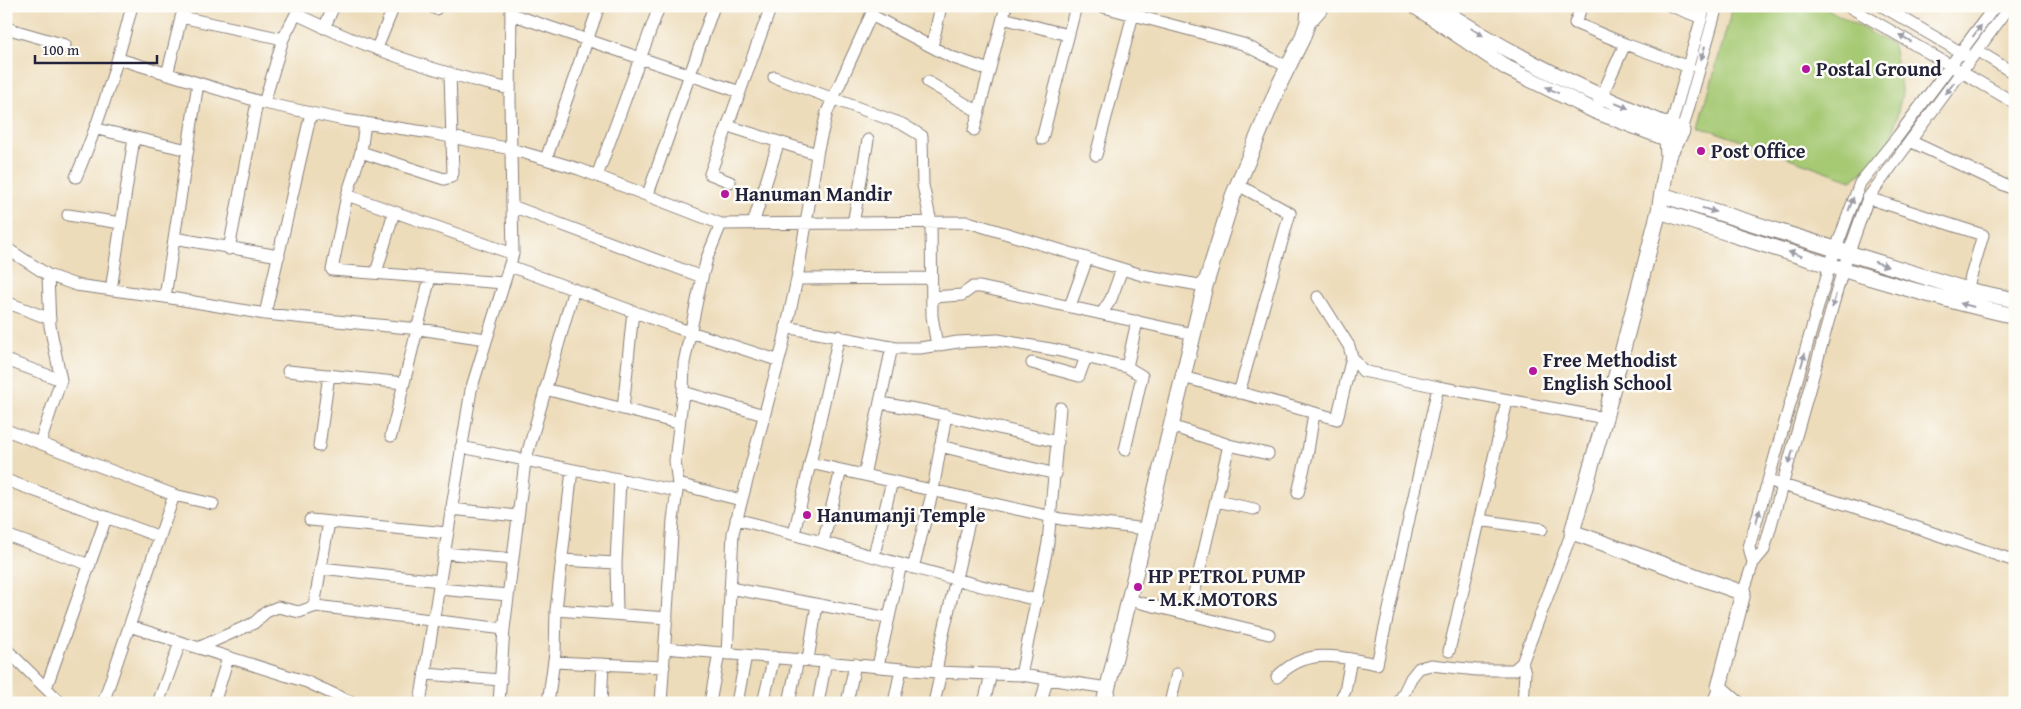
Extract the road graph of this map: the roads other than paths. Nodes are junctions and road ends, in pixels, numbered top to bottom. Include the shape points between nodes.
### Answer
1 (132, 6) edge
2 (334, 6) edge
3 (394, 6) edge
4 (600, 6) edge
5 (714, 6) edge
6 (941, 6) edge
7 (1006, 6) edge
8 (1076, 6) edge
9 (1100, 6) edge
10 (1322, 6) edge
11 (1415, 6) edge
12 (1436, 6) edge
13 (1582, 6) edge
14 (1671, 6) edge
15 (1705, 6) edge
16 (1717, 6) edge
17 (1848, 6) edge
18 (1882, 6) edge
19 (1996, 6) edge
20 (2010, 6) edge
21 (659, 7) edge
22 (510, 8) edge
23 (1134, 10) edge
24 (183, 11) edge
25 (872, 11) edge
26 (769, 12) dead end
27 (1309, 14) edge
28 (1003, 18) junction
29 (1702, 18) junction
30 (6, 28) edge
31 (324, 28) junction
32 (1068, 35) junction
33 (283, 39) junction
34 (589, 40) junction
35 (1625, 44) junction
36 (65, 45) dead end
37 (932, 47) junction
38 (377, 48) junction
39 (1961, 53) junction
40 (1975, 55) junction
41 (640, 58) junction
42 (119, 59) junction
43 (1952, 65) junction
44 (1288, 66) junction
45 (1689, 67) junction
46 (989, 70) junction
47 (1962, 72) junction
48 (450, 73) junction
49 (2015, 74) edge
50 (167, 75) junction
51 (690, 75) junction
52 (774, 77) dead end
53 (928, 82) dead end
54 (198, 83) junction
55 (510, 89) junction
56 (740, 92) junction
57 (832, 99) junction
58 (261, 102) junction
59 (2015, 103) edge
60 (1598, 104) junction
61 (979, 112) junction
62 (312, 114) junction
63 (365, 123) junction
64 (728, 126) junction
65 (97, 129) junction
66 (974, 130) dead end
67 (1674, 134) junction
68 (451, 137) junction
69 (134, 138) junction
70 (1042, 139) dead end
71 (868, 140) dead end
72 (1910, 141) junction
73 (778, 144) junction
74 (510, 149) junction
75 (188, 150) junction
76 (361, 152) junction
77 (817, 154) junction
78 (1096, 155) dead end
79 (546, 159) junction
80 (597, 176) junction
81 (76, 177) dead end
82 (730, 182) dead end
83 (1238, 185) junction
84 (2015, 190) edge
85 (648, 194) junction
86 (347, 195) junction
87 (1662, 195) junction
88 (1868, 198) junction
89 (512, 206) junction
90 (1659, 211) junction
91 (394, 212) junction
92 (68, 215) dead end
93 (121, 223) junction
94 (805, 223) junction
95 (722, 224) junction
96 (752, 224) junction
97 (853, 224) junction
98 (931, 224) junction
99 (174, 238) junction
100 (6, 248) edge
101 (229, 249) junction
102 (1841, 252) junction
103 (513, 254) junction
104 (279, 256) junction
105 (1087, 259) junction
106 (510, 266) junction
107 (1836, 267) junction
108 (1122, 269) junction
109 (376, 273) junction
110 (48, 275) junction
111 (702, 276) junction
112 (430, 277) junction
113 (931, 278) junction
114 (797, 279) junction
115 (504, 283) junction
116 (1205, 286) junction
117 (574, 289) junction
118 (111, 290) junction
119 (1967, 290) junction
120 (932, 296) junction
121 (165, 297) junction
122 (1318, 297) dead end
123 (2015, 300) edge
124 (6, 302) edge
125 (1070, 306) junction
126 (632, 311) junction
127 (265, 314) junction
128 (1102, 314) junction
129 (2015, 316) edge
130 (50, 318) junction
131 (1137, 321) junction
132 (786, 327) junction
133 (419, 329) junction
134 (690, 332) junction
135 (1193, 334) junction
136 (839, 336) junction
137 (486, 338) junction
138 (937, 346) junction
139 (892, 347) junction
140 (1086, 357) junction
141 (1352, 357) junction
142 (6, 360) edge
143 (778, 360) junction
144 (1032, 363) dead end
145 (1127, 367) junction
146 (288, 371) dead end
147 (329, 375) junction
148 (1183, 377) junction
149 (61, 380) junction
150 (404, 383) junction
151 (1438, 387) junction
152 (545, 389) junction
153 (683, 392) junction
154 (1239, 393) junction
155 (1507, 401) junction
156 (881, 403) junction
157 (1060, 408) dead end
158 (622, 409) junction
159 (1314, 413) junction
160 (764, 415) junction
161 (946, 415) junction
162 (1605, 418) junction
163 (678, 423) junction
164 (1171, 426) junction
165 (6, 430) edge
166 (391, 436) dead end
167 (1058, 442) junction
168 (40, 443) junction
169 (1228, 445) junction
170 (319, 446) dead end
171 (940, 446) junction
172 (461, 447) junction
173 (1125, 450) dead end
174 (1268, 454) dead end
175 (525, 462) junction
176 (810, 463) junction
177 (572, 470) junction
178 (841, 470) junction
179 (1056, 474) junction
180 (864, 475) junction
181 (620, 479) junction
182 (6, 480) edge
183 (892, 481) junction
184 (1769, 481) junction
185 (1783, 485) junction
186 (677, 487) junction
187 (932, 490) junction
188 (1298, 493) dead end
189 (174, 495) junction
190 (741, 500) junction
191 (974, 500) junction
192 (1216, 501) junction
193 (212, 504) dead end
194 (450, 509) junction
195 (1254, 509) dead end
196 (517, 516) junction
197 (1051, 516) junction
198 (106, 518) junction
199 (736, 519) junction
200 (310, 520) dead end
201 (1479, 520) junction
202 (329, 522) junction
203 (1146, 529) junction
204 (1542, 529) dead end
205 (1572, 532) junction
206 (447, 533) junction
207 (794, 534) junction
208 (6, 535) edge
209 (160, 537) junction
210 (823, 542) junction
211 (444, 553) junction
212 (874, 555) junction
213 (513, 558) junction
214 (561, 560) junction
215 (2015, 561) edge
216 (616, 563) junction
217 (1753, 563) junction
218 (901, 564) junction
219 (90, 565) junction
220 (321, 568) junction
221 (913, 568) junction
222 (955, 581) junction
223 (439, 585) junction
224 (730, 588) junction
225 (1743, 593) junction
226 (508, 594) junction
227 (1036, 600) junction
228 (1129, 600) junction
229 (817, 605) junction
230 (314, 606) junction
231 (556, 610) junction
232 (617, 614) junction
233 (1189, 615) junction
234 (667, 618) junction
235 (889, 618) junction
236 (434, 622) junction
237 (129, 626) junction
238 (504, 629) junction
239 (1269, 634) dead end
240 (180, 643) junction
241 (198, 648) junction
242 (665, 648) junction
243 (6, 649) edge
244 (1448, 651) dead end
245 (723, 653) junction
246 (746, 655) junction
247 (228, 658) junction
248 (774, 658) junction
249 (803, 659) junction
250 (1350, 659) junction
251 (826, 661) junction
252 (554, 662) junction
253 (1522, 663) junction
254 (603, 664) junction
255 (855, 664) junction
256 (878, 666) junction
257 (664, 667) junction
258 (901, 669) junction
259 (939, 672) junction
260 (426, 674) junction
261 (991, 674) junction
262 (1177, 674) dead end
263 (1021, 675) junction
264 (1277, 677) dead end
265 (1047, 679) junction
266 (501, 680) junction
267 (1719, 687) junction
268 (46, 688) junction
269 (1106, 695) edge
270 (345, 702) edge
271 (61, 703) edge
272 (103, 703) edge
273 (158, 703) edge
274 (214, 703) edge
275 (420, 703) edge
276 (499, 703) edge
277 (548, 703) edge
278 (600, 703) edge
279 (661, 703) edge
280 (710, 703) edge
281 (737, 703) edge
282 (763, 703) edge
283 (789, 703) edge
284 (818, 703) edge
285 (847, 703) edge
286 (894, 703) edge
287 (934, 703) edge
288 (984, 703) edge
289 (1040, 703) edge
290 (1170, 703) edge
291 (1338, 703) edge
292 (1400, 703) edge
293 (1523, 703) edge
294 (1713, 703) edge
295 (1738, 703) edge

1 - 42 street
2 - 31 street
3 - 38 street
4 - 34 street
5 - 51 street
6 - 37 street
7 - 28 street
8 - 32 street
9 - 23 street
10 - 27 main road
60 -> 11 main road via 1507,68
12 -> 60 main road
13 - 35 street via 1575,23
14 - 29 street
15 - 29 street
16 -> 67 street
43 -> 17 street
18 - 39 street
39 -> 19 street
20 - 40 street
21 - 41 street
22 - 34 street
22 - 55 street
23 - 44 street via 1242,44
23 - 78 street
24 - 33 street
24 - 50 street
25 - 37 street
25 - 57 street
26 - 56 street
27 - 44 main road
28 - 32 street
28 - 46 street
29 - 45 street
30 - 36 street
31 - 33 street via 296,14
31 - 38 street
32 - 70 street
33 - 58 street
34 - 41 street
34 - 79 street
35 - 45 street
35 - 60 street
37 - 46 street
38 - 48 street
39 - 40 street
39 - 43 street
40 - 47 street
40 - 49 street
41 - 51 street
41 - 80 street
42 - 50 street
42 - 65 street
43 - 47 street
102 -> 43 street via 1860,183
44 - 83 main road
45 - 67 street
46 - 61 street
47 - 59 street
47 -> 72 street
48 - 55 street
48 - 68 street
50 - 54 street
51 - 56 street
51 - 85 street
52 - 57 street
53 - 61 street
54 - 58 street
54 - 75 street
55 - 74 street
56 - 64 street
57 - 77 street
57 - 98 street via 902,124 922,136 923,185
58 - 62 street
58 - 101 street
60 - 67 main road
61 - 66 street
62 - 63 street
62 - 104 street
63 - 68 street
63 - 76 street
64 - 73 street
64 - 82 street via 710,174
65 - 69 street
65 - 81 street
67 - 87 main road
68 - 74 street
68 - 76 street via 453,173 449,179
69 - 75 street
69 - 93 street
71 - 97 street
72 - 84 street
72 - 88 street
73 - 77 street
73 - 96 street
74 - 79 street
74 - 89 street
75 - 99 street
76 - 86 street
77 - 94 street
79 - 80 street
80 - 85 street
83 - 116 main road
83 - 154 street via 1290,213
85 - 95 street
86 - 91 street
86 - 109 street via 332,270
87 - 90 main road
87 -> 102 main road
88 - 102 street
88 - 119 street via 1983,235
89 - 103 street
89 - 111 street
107 -> 90 main road
90 - 162 main road
91 - 103 street
91 - 109 street
92 - 93 street
93 - 118 street
94 - 96 street
94 - 97 street
94 - 114 street
95 - 96 street
95 - 111 street
97 - 98 street
98 - 105 street via 968,222
98 - 113 street
99 - 101 street
99 - 121 street
100 - 110 street
101 - 104 street
102 - 107 street
102 -> 119 main road
103 - 106 street
104 - 127 street
105 - 108 street
105 - 125 street
106 - 115 street
106 - 117 street
129 -> 107 main road via 1969,306
184 -> 107 street
107 -> 185 street
108 - 116 street
108 - 128 street
109 - 112 street
110 - 118 street via 76,285
110 - 130 street
111 - 134 street
112 - 115 street
112 - 133 street
113 - 114 street
113 - 120 street
114 - 132 street
115 - 137 street
116 - 135 main road
117 - 126 street
117 - 152 street
118 - 121 street
119 - 123 main road
120 - 125 street via 962,295 973,287 980,287
120 - 138 street
121 - 127 street
122 - 141 street via 1349,346
124 - 130 street
125 - 128 street
126 - 134 street
126 - 158 street
127 - 133 street
128 - 131 street
130 - 149 street
131 - 135 street
131 - 145 street
132 - 136 street
132 - 143 street
133 - 137 street
133 - 150 street
134 - 143 street
134 - 153 street
135 - 148 main road
136 - 139 street
136 - 176 street
137 - 172 street via 471,390
138 - 139 street
138 - 140 street via 998,340
139 - 156 street
140 - 144 street via 1079,376
140 - 145 street
141 - 151 street via 1363,371
141 - 159 street via 1337,419
142 - 149 street
143 - 160 street
145 - 173 street via 1142,376
146 - 147 street
147 - 150 street
147 - 170 street
148 - 154 street
148 - 164 main road
149 - 168 street
150 - 166 street
151 - 155 street
151 - 250 street via 1377,664
152 - 158 street
152 - 175 street
153 - 160 street
153 - 163 street
154 - 159 street
155 - 162 street
155 - 201 street
156 - 161 street
156 - 180 street
157 - 167 street
158 - 163 street
159 - 188 street
160 - 190 street
161 - 167 street
161 - 171 street
162 - 205 main road
163 - 186 street
164 - 169 street
164 - 203 main road
165 - 168 street
167 - 179 street
168 - 189 street
169 - 174 street
169 - 192 street
171 - 179 street
171 - 187 street
172 - 175 street
172 - 194 street
175 - 177 street
175 - 196 street
176 - 178 street
176 - 207 street
177 - 181 street
177 - 214 street
178 - 180 street
178 - 210 street
179 - 197 street
180 - 183 street
181 - 186 street
181 - 216 street
182 - 198 street
183 - 187 street
183 - 212 street
184 - 185 street
217 -> 184 street via 1749,547
185 - 215 street
185 - 217 street via 1764,550
186 - 190 street
186 - 234 street
187 - 191 street
187 - 221 street
189 - 193 street
189 - 209 street
190 - 199 street
191 - 197 street
191 - 222 street
192 - 195 street
192 - 233 street
194 - 196 street
194 - 206 street
196 - 213 street
197 - 203 street
197 - 227 street
198 - 209 street
198 - 219 street
199 - 207 street
199 - 224 street
200 - 202 street
201 - 204 street
201 - 244 street
202 - 206 street
202 - 220 street
203 - 228 main road
205 - 225 main road
205 - 253 street
206 - 211 street
207 - 210 street
208 - 219 street
209 - 237 street
210 - 212 street
211 - 213 street
211 - 223 street
212 - 218 street
213 - 226 street
214 - 216 street
214 - 231 street
216 - 232 street
217 - 225 street
218 - 221 street
218 - 235 street
219 - 268 street
220 - 223 street
220 - 230 street
221 - 222 street
222 - 227 street
222 - 259 street
223 - 226 street
223 - 236 street
224 - 229 street
224 - 245 street
225 - 267 main road
226 - 238 street
227 - 263 street
228 - 233 street
228 - 269 main road
229 - 235 street
229 - 249 street
230 - 236 street
230 - 241 street via 299,612 278,607 254,623
231 - 232 street
231 - 252 street
232 - 234 street
233 - 239 street
234 - 242 street
235 - 256 street
236 - 238 street
236 - 260 street
237 - 240 street
237 - 272 street
238 - 266 street
240 - 241 street
240 - 273 street
241 - 247 street
242 - 245 street
242 - 257 street
243 - 268 street
245 - 246 street
245 - 280 street
246 - 248 street
246 - 281 street
247 - 270 street via 307,682
247 - 274 street
248 - 249 street
248 - 282 street
249 - 251 street
249 - 283 street
250 - 264 street via 1309,656
250 - 291 street via 1345,691
251 - 255 street
251 - 284 street
252 - 254 street
252 - 277 street
253 - 292 street via 1514,670 1431,665 1419,668
253 - 293 street via 1526,679
254 - 257 street
254 - 278 street
255 - 256 street
255 - 285 street
256 - 258 street
257 - 279 street
258 - 259 street
258 - 286 street
259 - 261 street
259 - 287 street
260 - 266 street
260 - 275 street
261 - 263 street
261 - 288 street
262 - 290 street
263 - 265 street
265 - 269 street
265 - 289 street
266 - 276 street
267 - 294 street
267 - 295 main road
268 - 271 street

